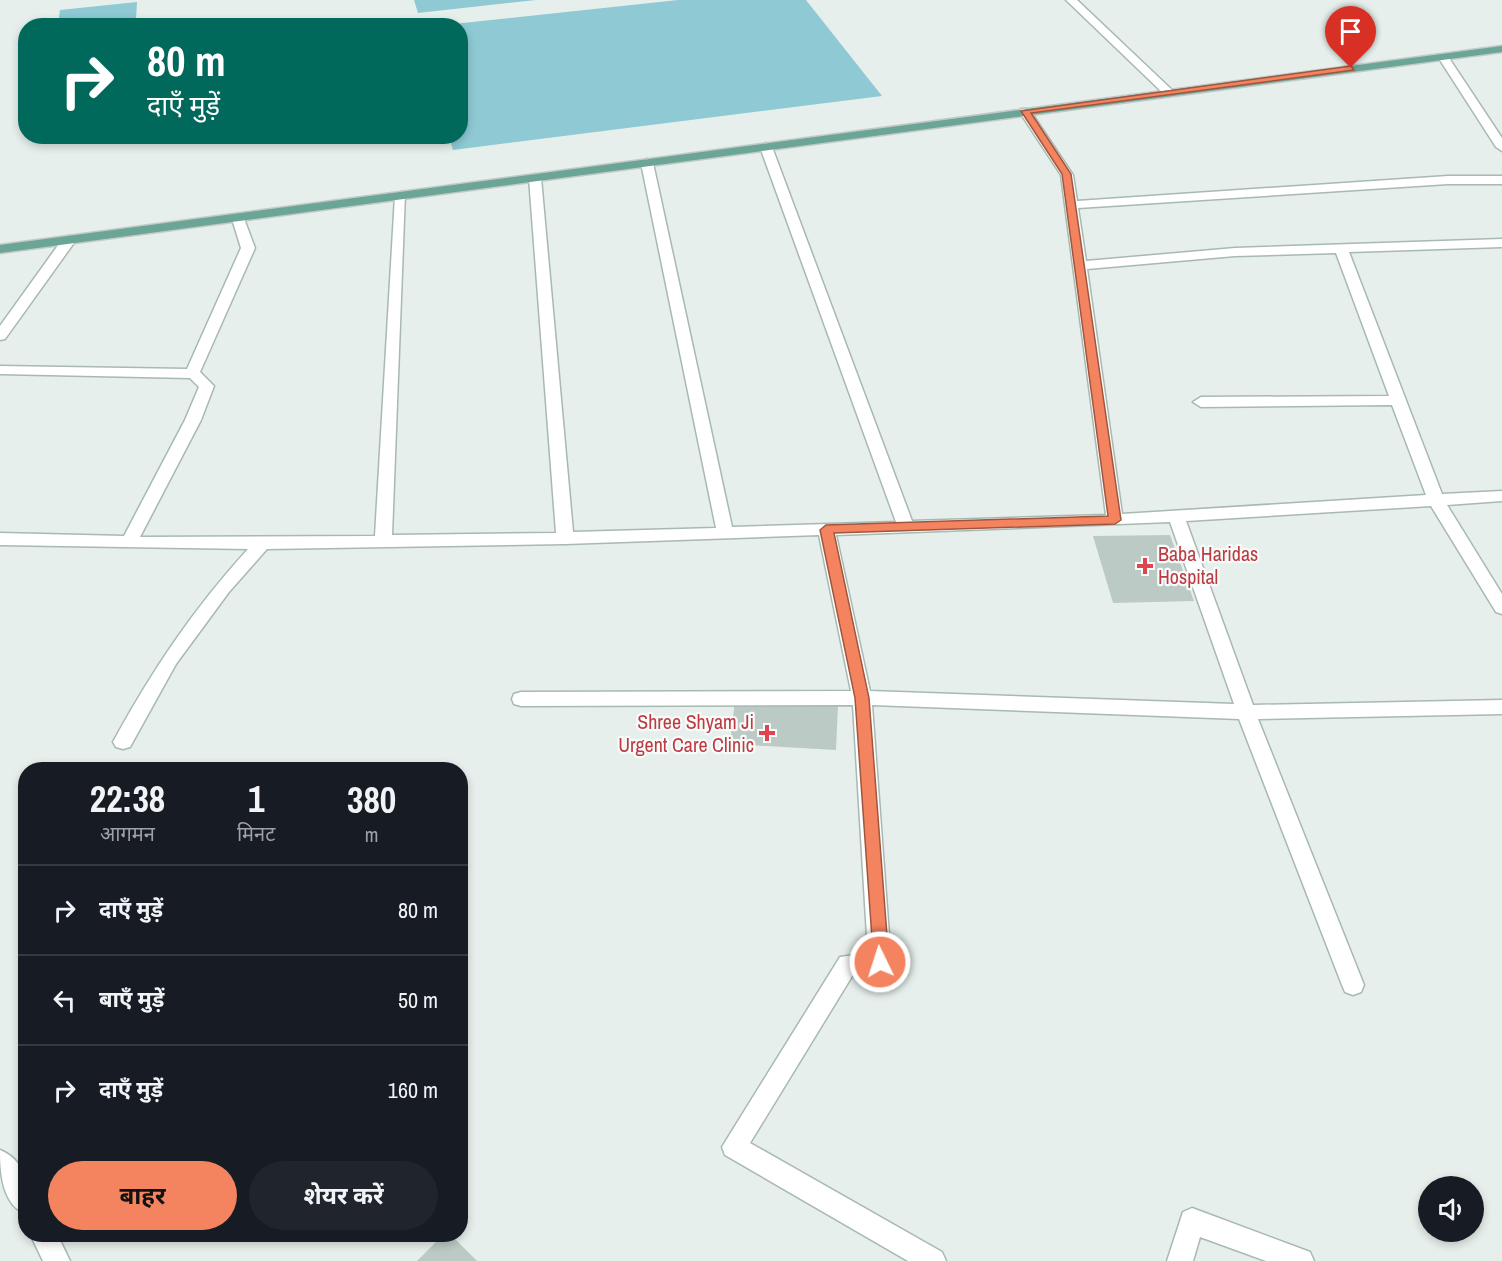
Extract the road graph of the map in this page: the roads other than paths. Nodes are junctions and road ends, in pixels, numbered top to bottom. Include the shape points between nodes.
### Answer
1 (1071, 0) edge
2 (1502, 49) edge
3 (1443, 57) junction
4 (1168, 92) junction
5 (1025, 111) junction
6 (766, 147) junction
7 (1502, 147) edge
8 (646, 163) junction
9 (536, 178) junction
10 (1502, 180) edge
11 (401, 196) junction
12 (1071, 205) junction
13 (238, 219) junction
14 (69, 240) junction
15 (1502, 243) edge
16 (0, 249) edge
17 (1341, 249) junction
18 (1079, 266) junction
19 (0, 336) edge
20 (0, 370) edge
21 (193, 373) junction
22 (1398, 400) junction
23 (1201, 402) dead end
24 (1502, 495) edge
25 (1436, 500) junction
26 (1176, 515) junction
27 (1115, 520) junction
28 (906, 527) junction
29 (826, 530) junction
30 (725, 533) junction
31 (565, 538) junction
32 (0, 539) edge
33 (383, 541) junction
34 (129, 542) junction
35 (262, 543) junction
36 (1502, 608) edge
37 (862, 698) junction
38 (521, 699) dead end
39 (1502, 707) edge
40 (1246, 712) junction
41 (123, 742) dead end
42 (1353, 985) dead end
43 (3, 1170) edge
44 (18, 1191) edge
45 (47, 1242) edge
46 (57, 1261) edge
47 (933, 1261) edge
48 (1180, 1261) edge
49 (1301, 1261) edge

1 - 4 street
2 - 3 main road
3 - 4 main road
3 - 7 street
4 - 5 main road
5 - 6 main road
5 - 12 street via 1066,174
6 - 8 main road
6 - 28 street
8 - 9 main road
8 - 30 street
9 - 11 main road
9 - 31 street
10 - 12 street via 1448,180
11 - 13 main road
11 - 33 street
12 - 18 street
13 - 14 main road
13 - 21 street via 248,248
14 - 16 main road
14 - 19 street
15 - 17 street
17 - 18 street via 1235,252
17 - 22 street
18 - 27 street
20 - 21 street
21 - 34 street via 207,386
22 - 23 street
22 - 25 street
24 - 25 street
25 - 26 street
25 - 36 street
26 - 27 street
26 - 40 street
27 - 28 street
28 - 29 street
29 - 30 street
29 - 37 street
30 - 31 street
31 - 33 street
32 - 34 street
33 - 35 street
34 - 35 street
35 - 41 street via 169,660
37 - 38 street
37 - 40 street
37 - 47 street via 880,962 848,964 734,1147
39 - 40 street
40 - 42 street
43 - 44 street
45 - 46 street
48 - 49 street via 1192,1221

